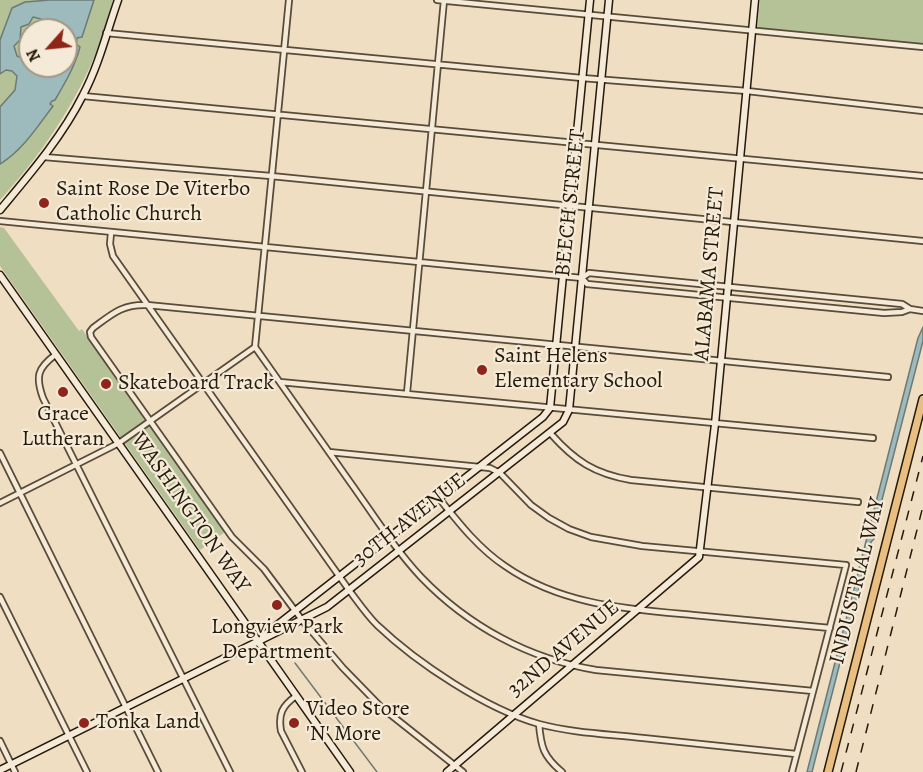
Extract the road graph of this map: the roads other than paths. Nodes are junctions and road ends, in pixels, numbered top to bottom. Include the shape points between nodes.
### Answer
1 (118, 0) edge
2 (289, 0) edge
3 (437, 0) edge
4 (444, 0) edge
5 (590, 0) edge
6 (609, 0) edge
7 (755, 0) edge
8 (588, 15) junction
9 (608, 18) junction
10 (752, 31) junction
11 (106, 33) junction
12 (923, 47) edge
13 (284, 49) junction
14 (437, 64) junction
15 (582, 78) junction
16 (602, 80) junction
17 (747, 91) junction
18 (83, 96) junction
19 (923, 111) edge
20 (277, 113) junction
21 (431, 129) junction
22 (576, 144) junction
23 (596, 146) junction
24 (44, 157) junction
25 (739, 157) junction
26 (271, 176) junction
27 (923, 176) edge
28 (425, 193) junction
29 (570, 207) junction
30 (588, 209) junction
31 (0, 210) edge
32 (0, 221) edge
33 (733, 223) junction
34 (111, 233) junction
35 (923, 241) edge
36 (266, 246) junction
37 (418, 262) junction
38 (0, 275) edge
39 (564, 276) junction
40 (582, 278) junction
41 (728, 286) junction
42 (727, 297) junction
43 (147, 305) junction
44 (910, 309) junction
45 (923, 311) edge
46 (258, 316) junction
47 (412, 331) junction
48 (557, 345) junction
49 (575, 346) junction
50 (255, 347) junction
51 (56, 355) junction
52 (720, 361) junction
53 (888, 377) dead end
54 (280, 382) junction
55 (203, 383) junction
56 (407, 393) junction
57 (923, 399) edge
58 (550, 408) junction
59 (569, 410) junction
60 (151, 421) junction
61 (715, 424) junction
62 (551, 434) junction
63 (873, 438) dead end
64 (119, 443) junction
65 (329, 452) junction
66 (0, 453) edge
67 (76, 464) junction
68 (477, 467) junction
69 (500, 473) junction
70 (708, 488) junction
71 (19, 493) junction
72 (438, 497) junction
73 (858, 502) dead end
74 (0, 503) edge
75 (449, 512) junction
76 (388, 537) junction
77 (400, 551) junction
78 (701, 551) junction
79 (339, 576) junction
80 (349, 590) junction
81 (0, 597) edge
82 (638, 610) junction
83 (296, 611) junction
84 (302, 620) junction
85 (830, 628) junction
86 (258, 640) junction
87 (572, 666) junction
88 (183, 678) junction
89 (813, 691) junction
90 (296, 696) junction
91 (126, 707) junction
92 (515, 715) junction
93 (539, 724) junction
94 (69, 735) junction
95 (0, 741) edge
96 (796, 754) junction
97 (11, 764) junction
98 (454, 766) junction
99 (0, 770) edge
100 (15, 772) edge
101 (87, 772) edge
102 (158, 772) edge
103 (230, 772) edge
104 (302, 772) edge
105 (350, 772) edge
106 (447, 772) edge
107 (463, 772) edge
108 (562, 772) edge
109 (792, 772) edge
110 (828, 772) edge

1 - 11 street
2 - 13 street
3 - 4 street
4 - 8 street
4 - 14 street
5 - 8 street, BEECH STREET
6 - 9 street, BEECH STREET
7 - 10 street, ALABAMA STREET
8 - 9 street
8 - 15 street, BEECH STREET
9 - 10 street
9 - 16 street, BEECH STREET
10 - 12 street
10 - 17 street, ALABAMA STREET
11 - 13 street
11 - 18 street
13 - 14 street
13 - 20 street
14 - 15 street
14 - 21 street
15 - 16 street
15 - 22 street, BEECH STREET
16 - 17 street
16 - 23 street, BEECH STREET
17 - 19 street
17 - 25 street, ALABAMA STREET
18 - 20 street
18 - 24 street
20 - 21 street
20 - 26 street
21 - 22 street
21 - 28 street
22 - 23 street
22 - 29 street, BEECH STREET
23 - 25 street
23 - 30 street, BEECH STREET
24 - 26 street
24 - 31 street
25 - 27 street
25 - 33 street, ALABAMA STREET
26 - 28 street
26 - 36 street
28 - 29 street
28 - 37 street
29 - 30 street
29 - 39 street, BEECH STREET
30 - 33 street
30 - 40 street, BEECH STREET
32 - 34 street
33 - 35 street
33 - 41 street, ALABAMA STREET
34 - 36 street
34 - 43 street via 113,256
36 - 37 street
36 - 46 street
37 - 39 street
37 - 47 street
38 - 51 street, WASHINGTON WAY
39 - 40 street
39 - 48 street, BEECH STREET
40 - 41 street via 589,273
40 - 42 street via 587,284
40 - 49 street, BEECH STREET
41 - 42 street, ALABAMA STREET
41 - 44 street via 902,304
42 - 44 street via 884,313
42 - 52 street, ALABAMA STREET
43 - 46 street
43 - 55 street
43 - 60 street via 122,308 90,332
44 - 45 street
46 - 47 street
46 - 50 street
47 - 48 street
47 - 56 street
48 - 49 street
48 - 58 street, BEECH STREET
49 - 52 street
49 - 59 street, BEECH STREET
50 - 54 street
50 - 55 street
51 - 64 street, WASHINGTON WAY
51 - 67 street via 41,369 38,383
52 - 53 street
52 - 61 street, ALABAMA STREET
54 - 56 street
54 - 65 street
55 - 60 street
55 - 79 street
56 - 58 street
57 - 110 main road, INDUSTRIAL WAY
58 - 59 street
58 - 68 street, 30TH AVENUE
59 - 61 street
59 - 62 street, 30TH AVENUE
60 - 64 street
60 - 83 street via 232,537 264,569
61 - 63 street
61 - 70 street, ALABAMA STREET
62 - 69 street, 30TH AVENUE
62 - 70 street via 568,453 609,477
64 - 67 street
64 - 86 street, WASHINGTON WAY
65 - 68 street
65 - 76 street
66 - 71 street
67 - 71 street
67 - 88 street
68 - 69 street
68 - 72 street, 30TH AVENUE
69 - 75 street, 30TH AVENUE
69 - 78 street via 531,505 569,530 614,542
70 - 73 street
70 - 78 street, ALABAMA STREET
71 - 74 street
71 - 91 street
72 - 75 street
72 - 76 street, 30TH AVENUE
75 - 77 street, 30TH AVENUE
75 - 82 street via 482,548 526,579 578,600
76 - 77 street
76 - 79 street, 30TH AVENUE
77 - 80 street, 30TH AVENUE
77 - 87 street via 421,576 466,616 506,641
78 - 82 street, 32ND AVENUE via 696,562
78 - 85 street via 846,565
79 - 80 street
79 - 83 street, 30TH AVENUE
80 - 84 street, 30TH AVENUE
80 - 92 street via 376,624 412,655 466,690
81 - 94 street
82 - 85 street
82 - 87 street, 32ND AVENUE
83 - 84 street
83 - 86 street, 30TH AVENUE
84 - 86 street, 30TH AVENUE
84 - 98 street via 381,707
85 - 89 street
86 - 88 street, 30TH AVENUE
86 - 90 street, WASHINGTON WAY
87 - 89 street
87 - 92 street, 32ND AVENUE
88 - 91 street, 30TH AVENUE
88 - 103 street
89 - 96 street
90 - 104 street via 281,710 280,724
90 - 105 street, WASHINGTON WAY
91 - 94 street, 30TH AVENUE
91 - 102 street
92 - 93 street
92 - 98 street, 32ND AVENUE
93 - 96 street
93 - 108 street via 541,745 549,761
94 - 97 street, 30TH AVENUE
94 - 101 street
95 - 97 street
96 - 109 street
97 - 99 street, 30TH AVENUE
97 - 100 street
98 - 106 street, 32ND AVENUE
98 - 107 street

